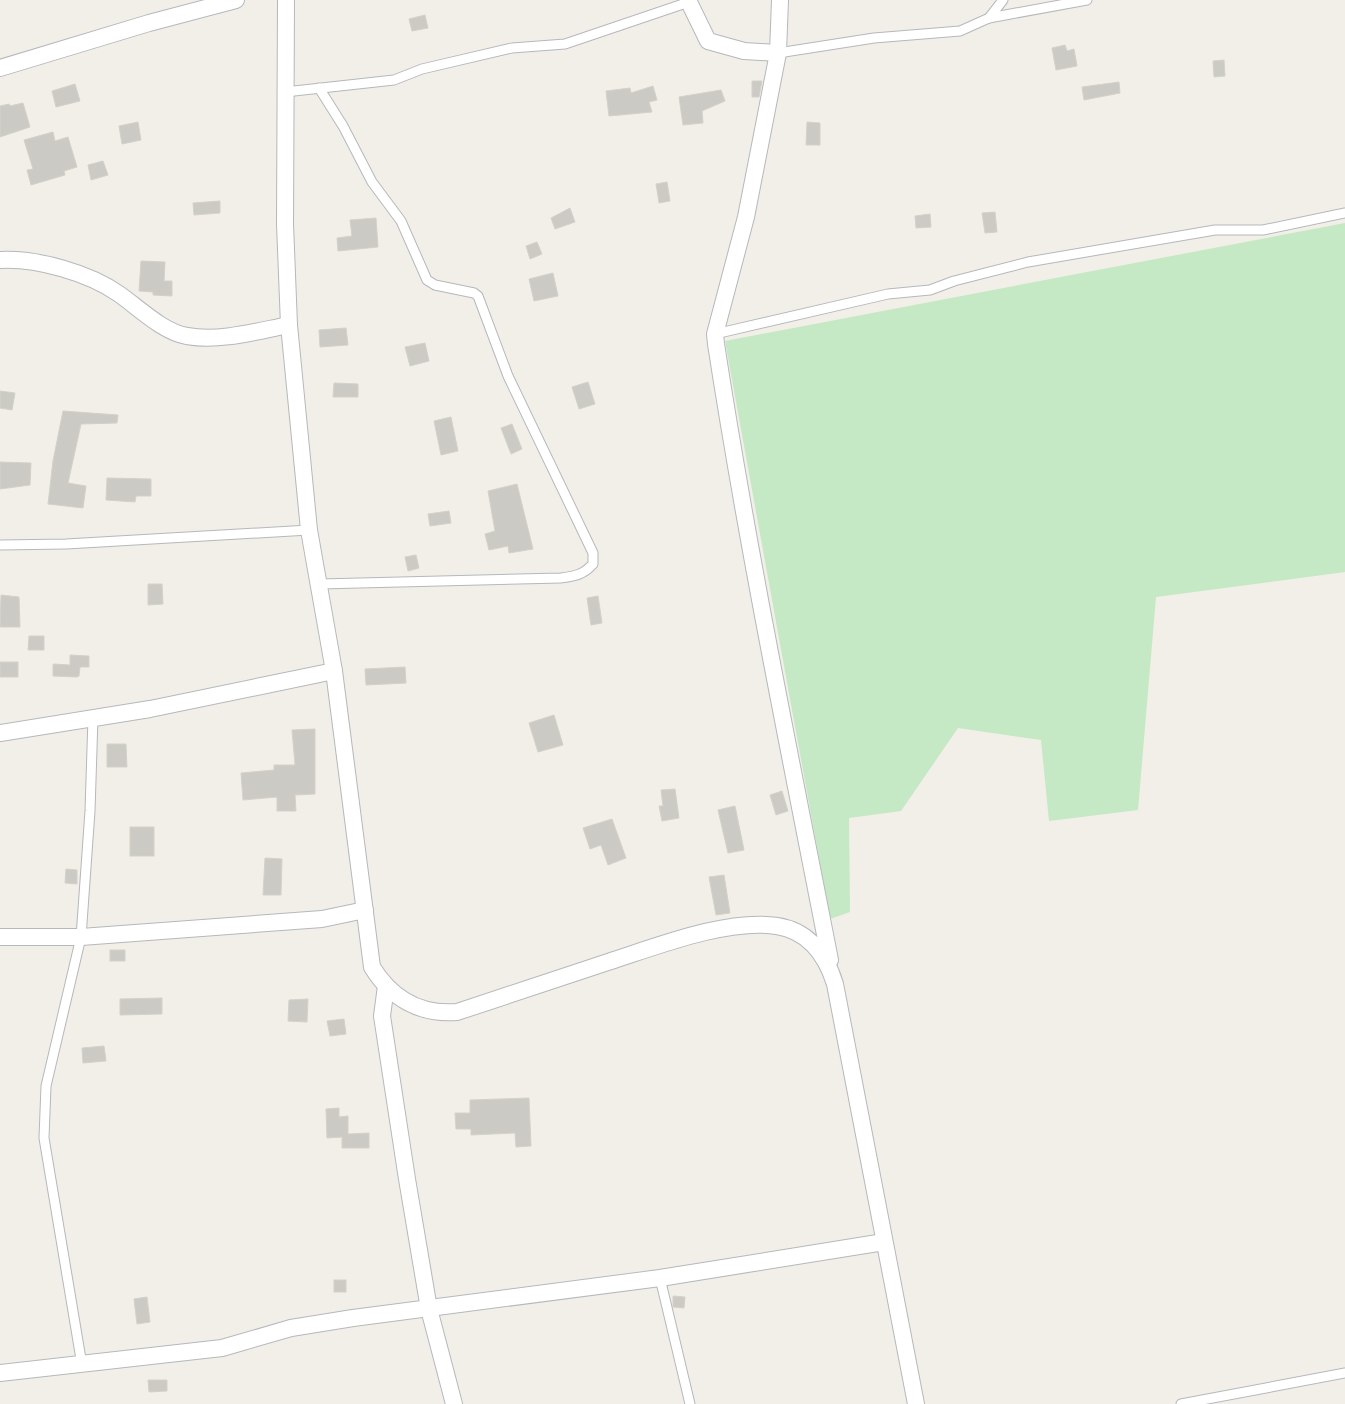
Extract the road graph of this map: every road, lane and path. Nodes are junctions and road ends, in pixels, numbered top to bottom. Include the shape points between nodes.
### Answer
1 (236, 0) edge
2 (286, 0) edge
3 (780, 0) edge
4 (1003, 0) edge
5 (1087, 0) edge
6 (688, 1) edge
7 (989, 18) junction
8 (778, 53) junction
9 (0, 68) edge
10 (319, 88) junction
11 (285, 92) junction
12 (1345, 213) edge
13 (0, 260) edge
14 (289, 325) junction
15 (715, 334) junction
16 (309, 530) junction
17 (0, 545) edge
18 (320, 584) junction
19 (334, 671) junction
20 (93, 718) junction
21 (0, 733) edge
22 (365, 910) junction
23 (0, 937) edge
24 (81, 937) junction
25 (832, 974) junction
26 (386, 986) junction
27 (884, 1242) junction
28 (660, 1278) junction
29 (429, 1309) junction
30 (82, 1365) junction
31 (0, 1373) edge
32 (1345, 1373) edge
33 (454, 1404) edge
34 (690, 1404) edge
35 (916, 1404) edge
36 (1181, 1404) edge

1 - 9 street
2 - 11 street
3 - 8 street
4 - 7 lane
5 - 7 lane
6 - 8 street via 708,41 744,51
6 - 10 lane via 565,44 512,48 422,69 394,80
7 - 8 lane via 960,31 874,38
8 - 15 street via 746,217
10 - 11 lane
10 - 18 lane via 372,182 401,221 427,280 478,296 508,376 594,553 593,564 587,571 560,578
11 - 14 street via 285,242
12 - 15 lane via 1263,230 1215,230 1028,262 930,290 888,294
13 - 14 street via 27,261 90,277 169,329 186,336 221,337
14 - 16 street
15 - 25 street via 731,442
16 - 17 lane
16 - 18 street
18 - 19 street
19 - 20 street
19 - 22 street
20 - 21 street
20 - 24 lane
22 - 24 street via 322,919
22 - 26 street via 372,967
23 - 24 street
24 - 30 lane via 46,1086 44,1138
25 - 26 street via 814,943 798,932 777,926 752,925 666,943 457,1012 417,1008 404,1002
25 - 27 street
26 - 29 street via 382,1016
27 - 28 street
27 - 35 street
28 - 29 street
28 - 34 lane
29 - 30 street via 291,1328 222,1348
29 - 33 street
30 - 31 street
32 - 36 lane

